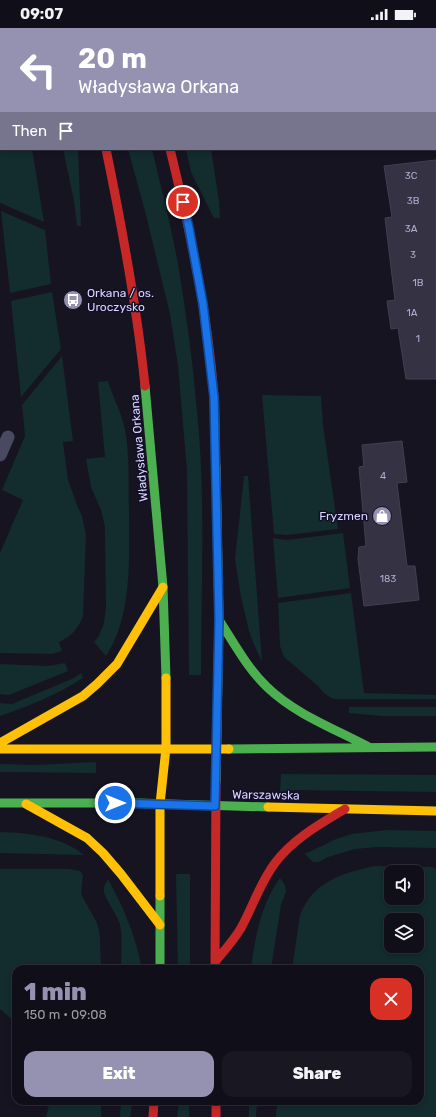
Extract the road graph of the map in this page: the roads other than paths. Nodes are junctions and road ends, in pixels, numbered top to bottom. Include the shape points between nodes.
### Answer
1 (106, 150) edge
2 (170, 150) edge
3 (8, 437) dead end
4 (0, 455) edge
5 (163, 587) junction
6 (219, 620) junction
7 (0, 743) edge
8 (368, 747) junction
9 (436, 747) edge
10 (166, 748) junction
11 (0, 749) edge
12 (216, 749) junction
13 (0, 803) edge
14 (25, 804) junction
15 (160, 804) junction
16 (215, 806) junction
17 (345, 809) junction
18 (436, 811) edge
19 (160, 925) junction
20 (160, 965) edge
21 (215, 965) edge
22 (216, 965) edge
23 (154, 1105) edge
24 (216, 1105) edge
25 (153, 1117) edge
26 (216, 1117) edge

1 - 5 street, Władysława Orkana via 142,356
2 - 6 street via 189,228 203,304 214,397
3 - 4 lane
5 - 7 street via 117,664 97,684 78,699
5 - 10 street, Władysława Orkana
6 - 8 street via 267,687 292,706
6 - 12 street
8 - 9 street
8 - 12 street
10 - 11 street
10 - 12 street
10 - 15 street, Władysława Orkana
12 - 16 street
13 - 14 street, Warszawska
14 - 15 street, Warszawska
14 - 19 street via 87,838 103,853
15 - 16 street, Warszawska
15 - 19 street, Władysława Orkana
16 - 17 street, Warszawska
16 - 21 street
17 - 18 street, Warszawska
17 - 22 street via 312,829 275,863 260,887 240,930
19 - 20 street, Władysława Orkana
23 - 25 street
24 - 26 street

